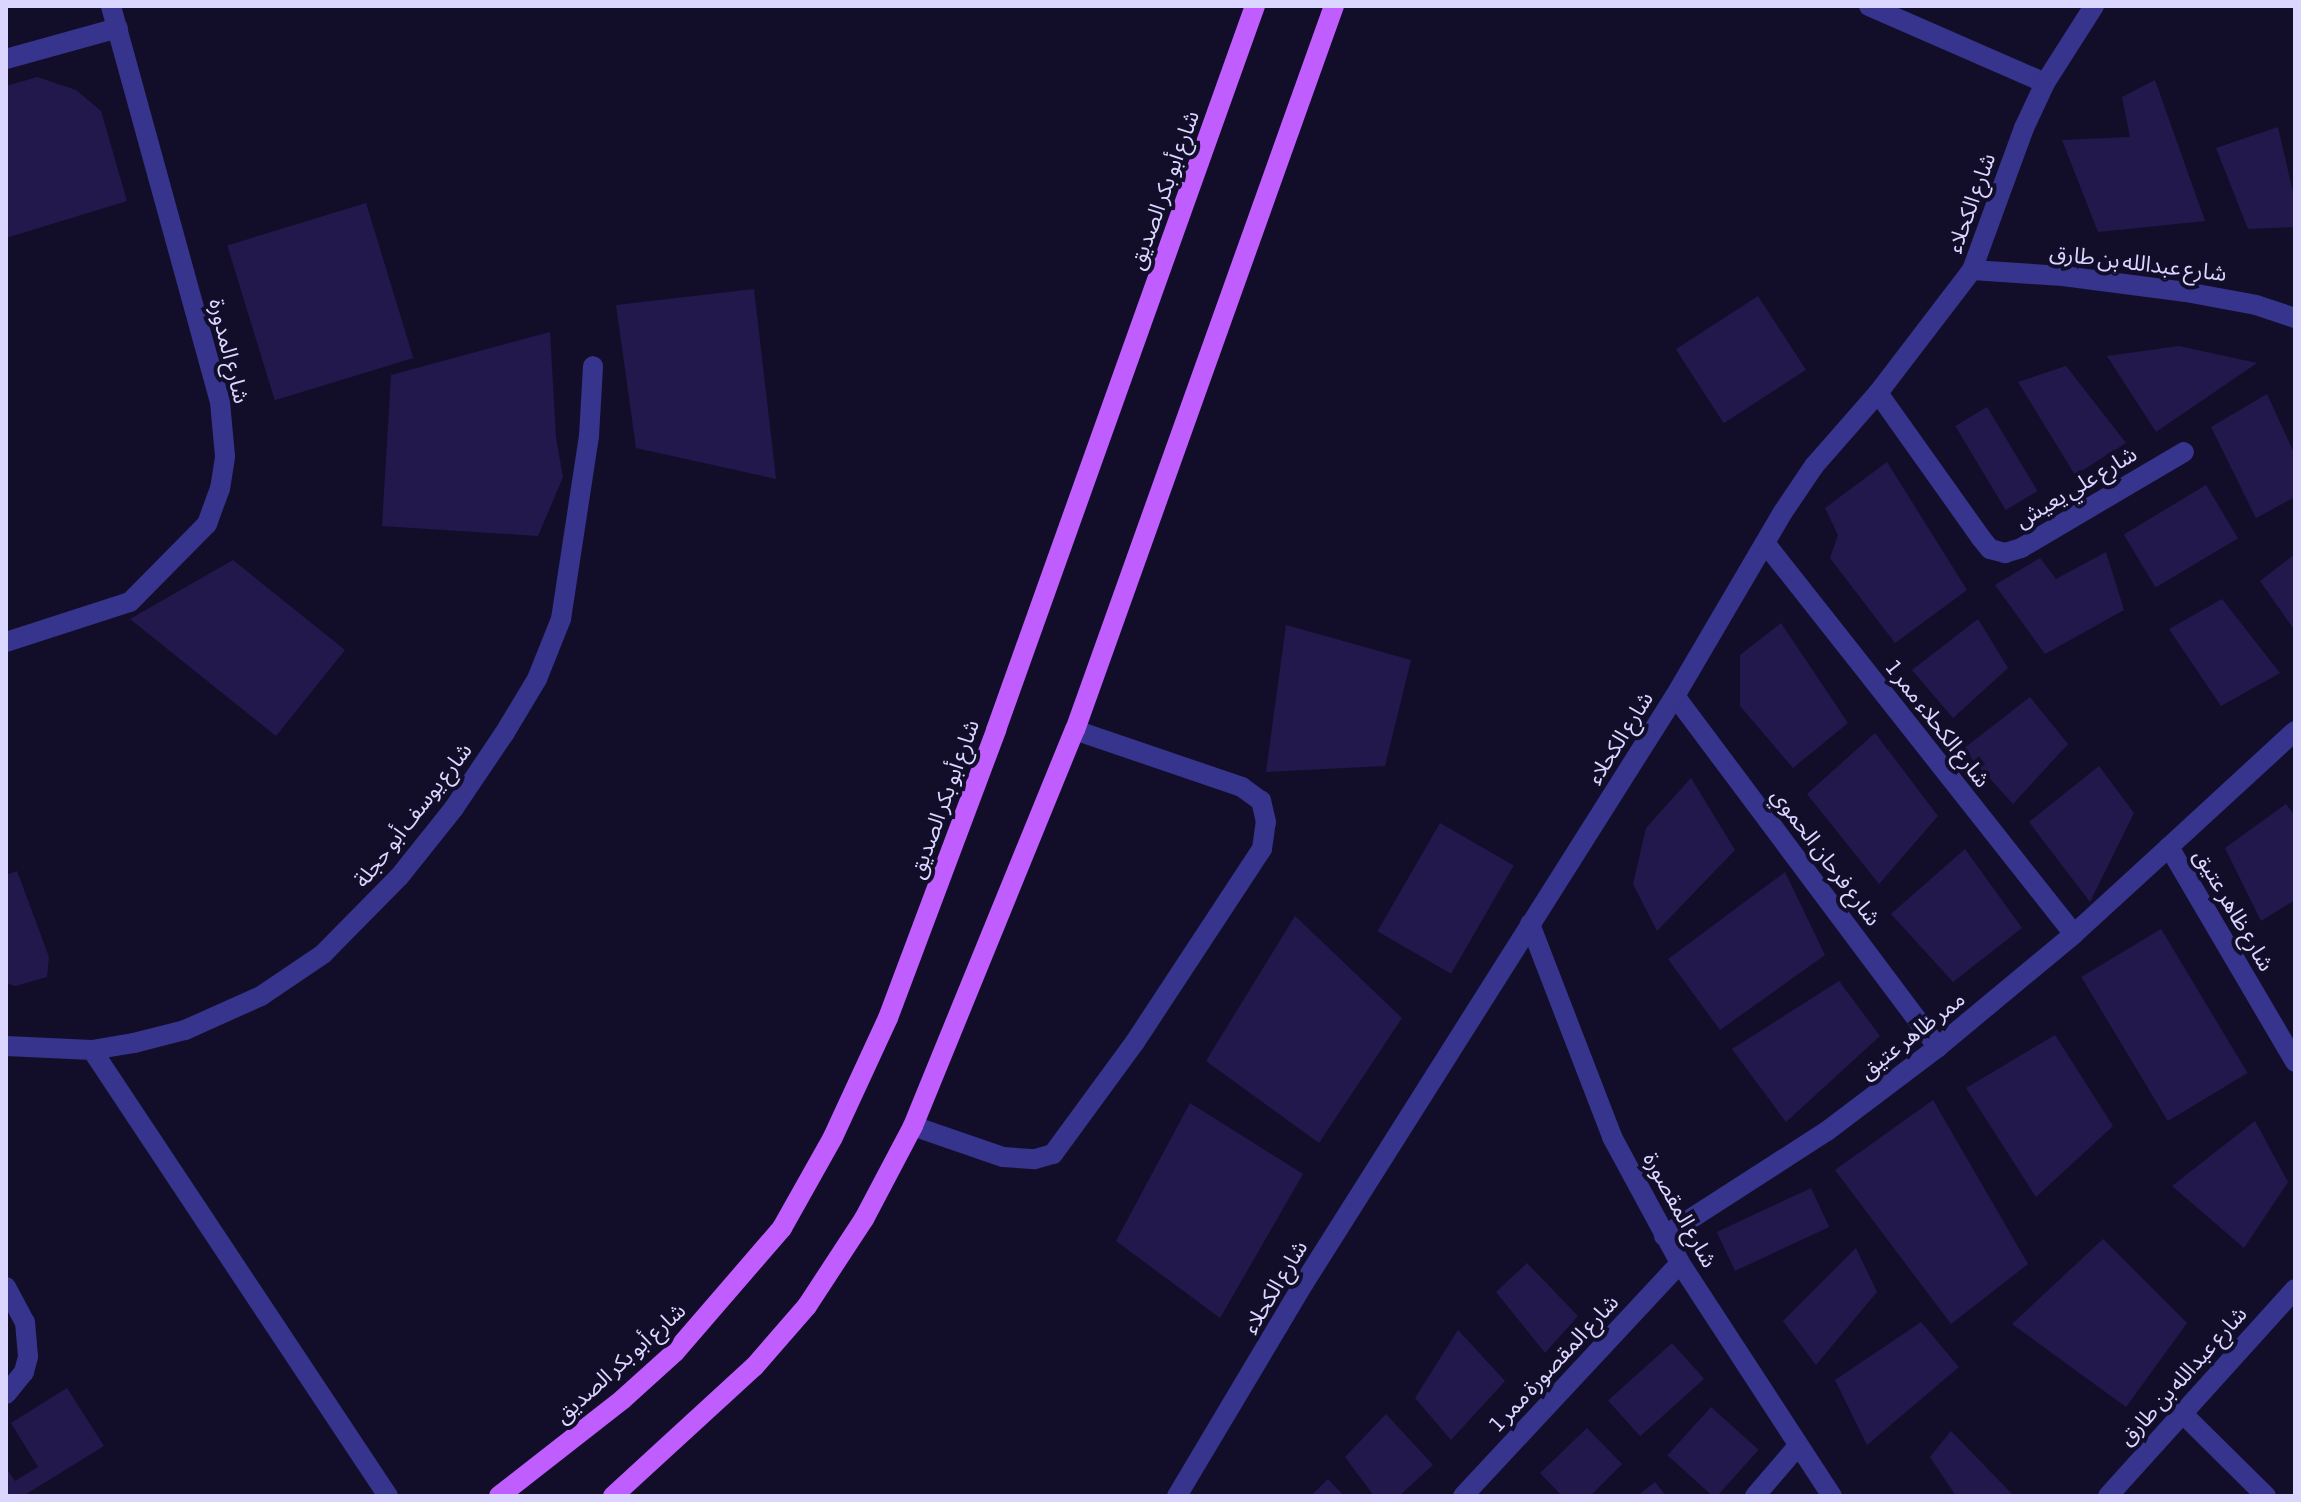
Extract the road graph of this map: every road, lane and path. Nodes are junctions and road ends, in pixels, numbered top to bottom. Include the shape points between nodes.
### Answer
1 (111, 6) edge
2 (1255, 6) edge
3 (1334, 6) edge
4 (1869, 6) edge
5 (2094, 6) edge
6 (118, 28) junction
7 (6, 59) edge
8 (2045, 83) junction
9 (1972, 270) junction
10 (2295, 318) edge
11 (593, 366) dead end
12 (1878, 393) junction
13 (2184, 452) dead end
14 (1765, 543) junction
15 (6, 642) edge
16 (1675, 696) junction
17 (1075, 730) junction
18 (2295, 731) edge
19 (2169, 847) junction
20 (1530, 924) junction
21 (2074, 934) junction
22 (6, 1046) edge
23 (1938, 1047) junction
24 (92, 1050) junction
25 (2295, 1062) edge
26 (913, 1126) junction
27 (1664, 1236) junction
28 (1680, 1263) junction
29 (6, 1287) edge
30 (2295, 1289) edge
31 (6, 1394) edge
32 (2181, 1412) junction
33 (1797, 1447) junction
34 (388, 1496) edge
35 (499, 1496) edge
36 (613, 1496) edge
37 (1177, 1496) edge
38 (1463, 1496) edge
39 (1755, 1496) edge
40 (1832, 1496) edge
41 (2108, 1496) edge
42 (2266, 1496) edge

1 - 6 street, شارع المدورة
2 - 35 main road, شارع أبو بكر الصديق via 996,730 888,1018 833,1137 782,1228 675,1352
3 - 17 main road
4 - 8 street
5 - 8 street, شارع الكحلاء
6 - 7 street
6 - 15 street, شارع المدورة via 220,402 225,456 220,489 207,524 130,602
8 - 9 street, شارع الكحلاء
9 - 10 street, شارع عبدالله بن طارق via 2197,293
9 - 12 street, شارع الكحلاء
11 - 24 street, شارع يوسف أبو حجلة via 588,451 561,619 537,679 454,808 364,916 323,954 274,987 185,1030
12 - 13 street, شارع علي يعيش via 1981,538 1990,549 2005,553
12 - 14 street, شارع الكحلاء via 1814,466
14 - 16 street, شارع الكحلاء
14 - 21 street, شارع الكحلاء ممر 1
16 - 20 street, شارع الكحلاء
16 - 23 street, شارع فرحان الحموي
17 - 26 main road
17 - 26 street via 1242,787 1261,801 1266,822 1262,849 1135,1042 1053,1154 1003,1157
18 - 19 street, شارع ظاهر عتيق
19 - 21 street, ممر ظاهر عتيق
19 - 25 street, شارع ظاهر عتيق
20 - 27 street, شارع المقصورة via 1612,1137
20 - 37 street, شارع الكحلاء
21 - 23 street, ممر ظاهر عتيق
22 - 24 street, شارع يوسف أبو حجلة
23 - 27 street, ممر ظاهر عتيق via 1827,1131
24 - 34 street
26 - 36 main road via 864,1219 807,1306 754,1367
27 - 28 street, شارع المقصورة
28 - 33 street, شارع المقصورة
28 - 38 street, شارع المقصورة ممر 1
29 - 31 street via 20,1308 28,1339 24,1372
30 - 32 street, شارع عبدالله بن طارق
32 - 41 street, شارع عبدالله بن طارق
32 - 42 street
33 - 39 street
33 - 40 street, شارع المقصورة

